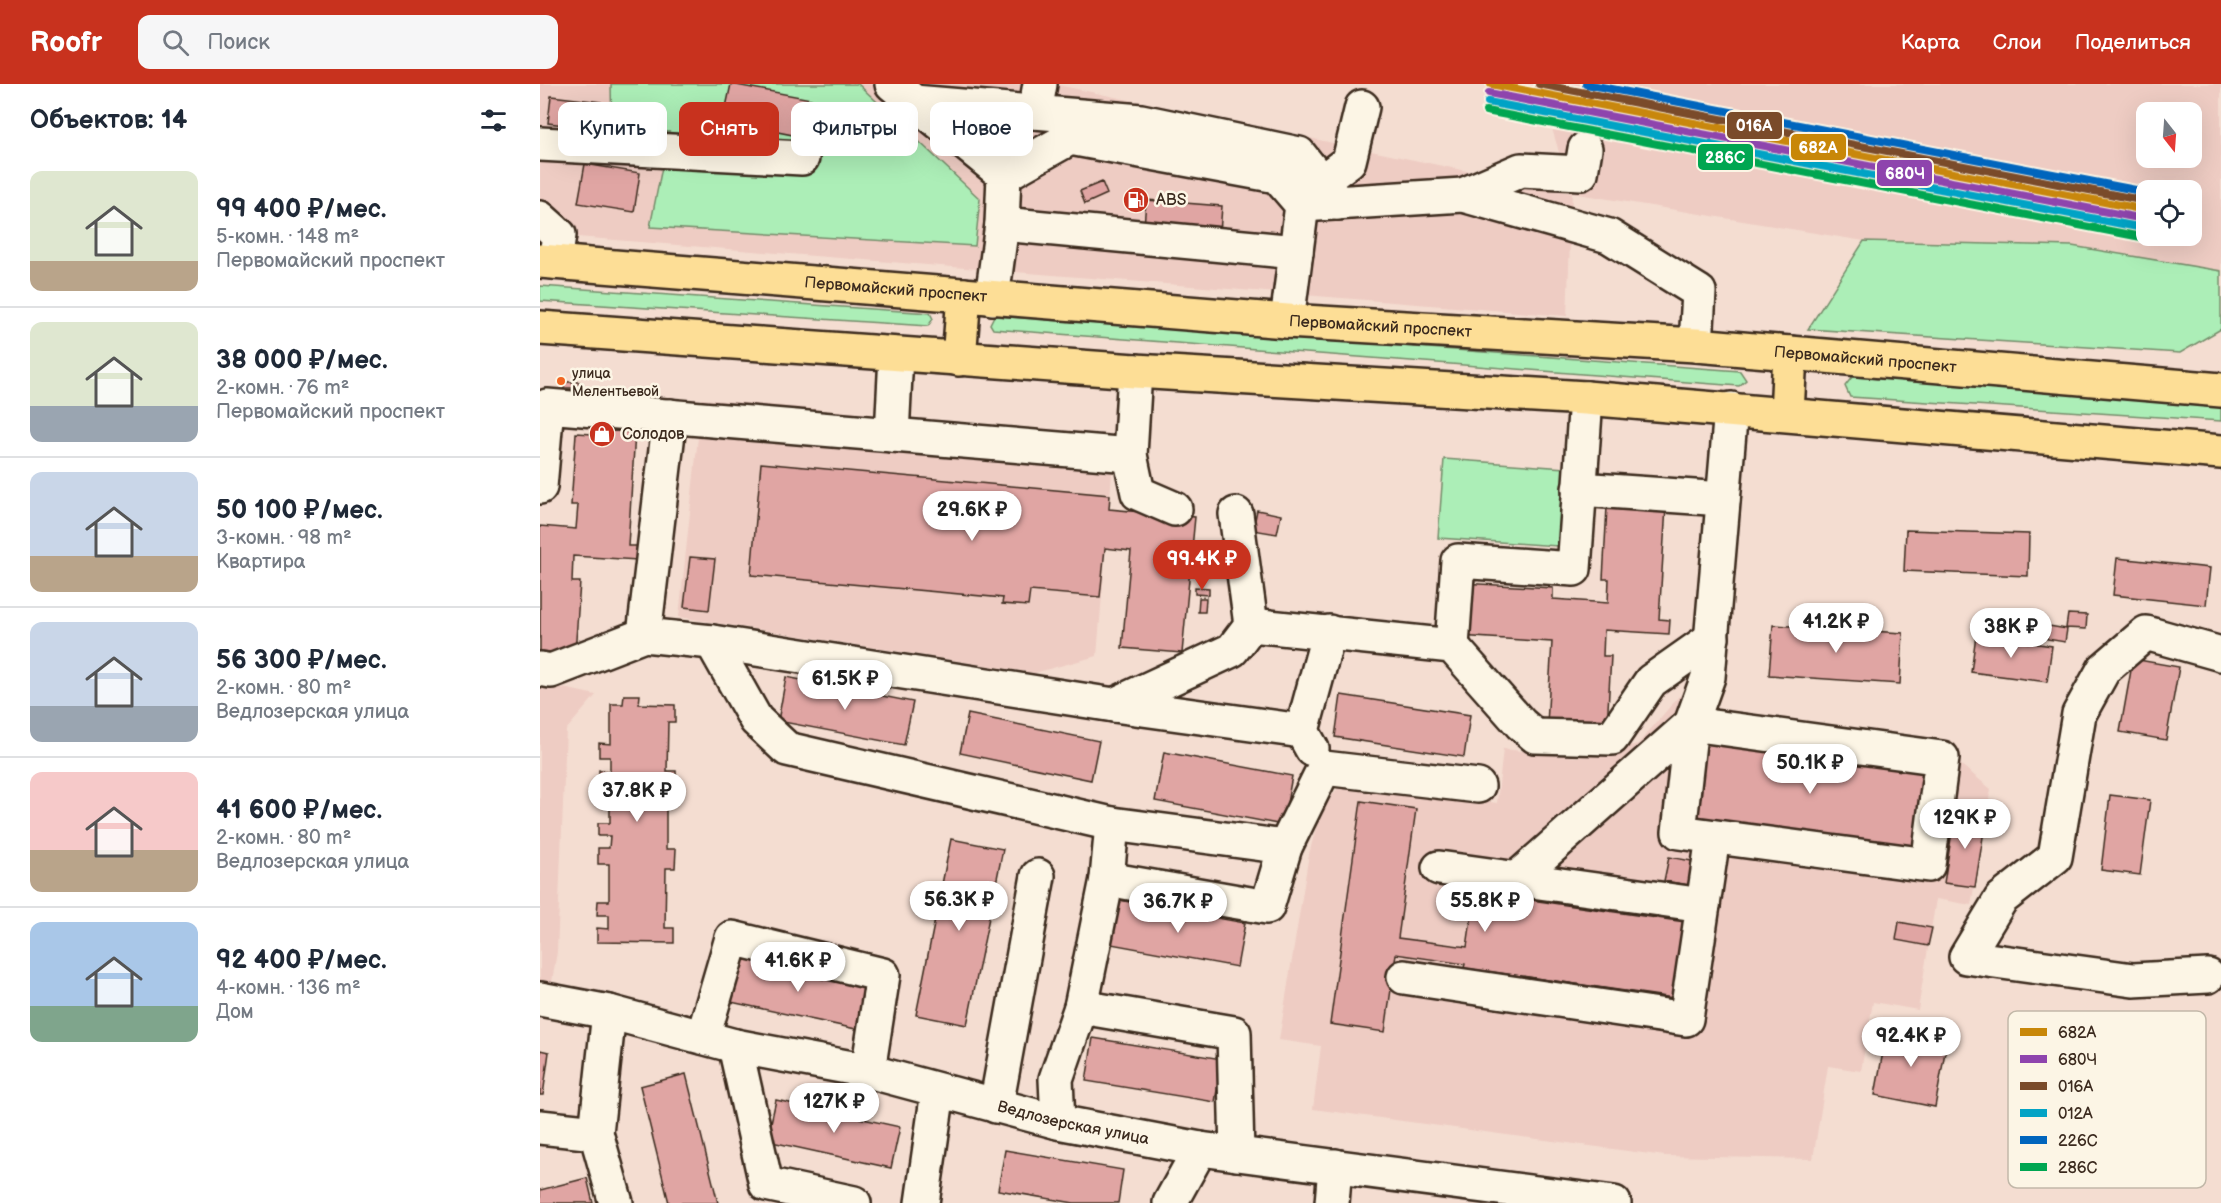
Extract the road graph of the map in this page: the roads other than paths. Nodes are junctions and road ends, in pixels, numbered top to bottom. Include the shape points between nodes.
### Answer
1 (903, 93) edge
2 (1037, 98) edge
3 (1362, 107) dead end
4 (540, 144) edge
5 (1585, 149) dead end
6 (802, 158) dead end
7 (1004, 175) junction
8 (1463, 195) junction
9 (1320, 197) junction
10 (540, 218) edge
11 (1002, 224) junction
12 (1296, 252) junction
13 (548, 262) edge
14 (978, 296) junction
15 (1287, 321) junction
16 (540, 328) edge
17 (1696, 345) junction
18 (1790, 353) junction
19 (896, 355) junction
20 (959, 359) junction
21 (1135, 371) junction
22 (2221, 390) edge
23 (1586, 398) junction
24 (1731, 410) junction
25 (1787, 414) junction
26 (670, 416) junction
27 (892, 435) junction
28 (2221, 452) edge
29 (1130, 455) junction
30 (540, 488) edge
31 (1579, 489) junction
32 (1724, 499) junction
33 (1175, 509) dead end
34 (1236, 514) dead end
35 (1251, 625) junction
36 (1329, 632) junction
37 (644, 635) junction
38 (1712, 638) junction
39 (712, 642) junction
40 (1452, 646) junction
41 (2221, 654) edge
42 (540, 669) edge
43 (1114, 705) junction
44 (1691, 724) junction
45 (1302, 731) junction
46 (1324, 768) junction
47 (1478, 786) dead end
48 (1112, 824) junction
49 (1713, 837) junction
50 (1285, 847) junction
51 (1439, 868) dead end
52 (1038, 876) dead end
53 (1107, 879) junction
54 (1516, 879) junction
55 (1703, 905) junction
56 (2208, 976) dead end
57 (1404, 978) dead end
58 (540, 999) edge
59 (1081, 1007) junction
60 (609, 1012) junction
61 (704, 1037) junction
62 (735, 1046) junction
63 (868, 1071) junction
64 (938, 1091) junction
65 (996, 1106) junction
66 (1058, 1122) junction
67 (540, 1127) edge
68 (596, 1133) junction
69 (1200, 1149) junction
70 (1237, 1154) junction
71 (1335, 1166) junction
72 (1600, 1202) edge
73 (616, 1203) edge
74 (854, 1203) edge
75 (922, 1203) edge
76 (1170, 1203) edge
77 (1332, 1203) edge

1 - 2 street
1 - 7 street
2 - 9 street via 1299,154
3 - 9 street via 1349,161
4 - 6 street
5 - 8 street via 1581,173 1521,170
7 - 9 street via 1070,138 1277,176
7 - 11 street
8 - 9 street
8 - 17 street via 1609,236 1699,292
9 - 12 street
10 - 13 street via 559,235
11 - 12 street
11 - 14 street
12 - 15 street
13 - 14 main road, Первомайский проспект
14 - 15 main road, Первомайский проспект
14 - 20 main road
15 - 17 main road, Первомайский проспект
16 - 19 main road
17 - 18 main road, Первомайский проспект
18 - 22 main road, Первомайский проспект
18 - 25 main road
19 - 20 main road
19 - 27 street
20 - 21 main road
21 - 23 main road
21 - 29 street
23 - 24 main road
23 - 31 street
24 - 25 main road
24 - 32 street
25 - 28 main road
26 - 27 street
26 - 30 street via 547,406
26 - 37 street
27 - 29 street
29 - 33 street via 1138,493
31 - 32 street
31 - 40 street via 1574,569 1458,561
32 - 38 street
34 - 35 street
35 - 36 street
35 - 43 street via 1232,650
36 - 40 street
36 - 45 street
37 - 39 street
37 - 42 street via 550,671
38 - 40 street via 1651,681 1612,738 1536,736
38 - 44 street via 1708,677
39 - 43 street
39 - 48 street via 756,720 787,749
41 - 56 street via 2146,633 2104,669 2079,714 2055,857 2001,899 1965,957 2133,980
43 - 45 street
44 - 49 street via 1679,832
44 - 49 street via 1942,758 1928,865
44 - 54 street
45 - 46 street
46 - 47 street
46 - 50 street
48 - 50 street
48 - 53 street
49 - 55 street
50 - 53 street via 1267,907
51 - 54 street
52 - 65 street
53 - 59 street
54 - 55 street
55 - 57 street via 1686,1019
58 - 60 street, Ведлозерская улица
59 - 66 street via 1056,1079
59 - 70 street via 1234,1033
60 - 61 street, Ведлозерская улица
60 - 68 street
61 - 62 street, Ведлозерская улица
61 - 63 street via 732,938 884,975
62 - 63 street, Ведлозерская улица
62 - 74 street via 766,1184
63 - 64 street, Ведлозерская улица
64 - 65 street, Ведлозерская улица
64 - 75 street
65 - 66 street, Ведлозерская улица
66 - 69 street, Ведлозерская улица
67 - 68 street
68 - 73 street
69 - 70 street, Ведлозерская улица
69 - 76 street
70 - 71 street, Ведлозерская улица
71 - 72 street, Ведлозерская улица
71 - 77 street

